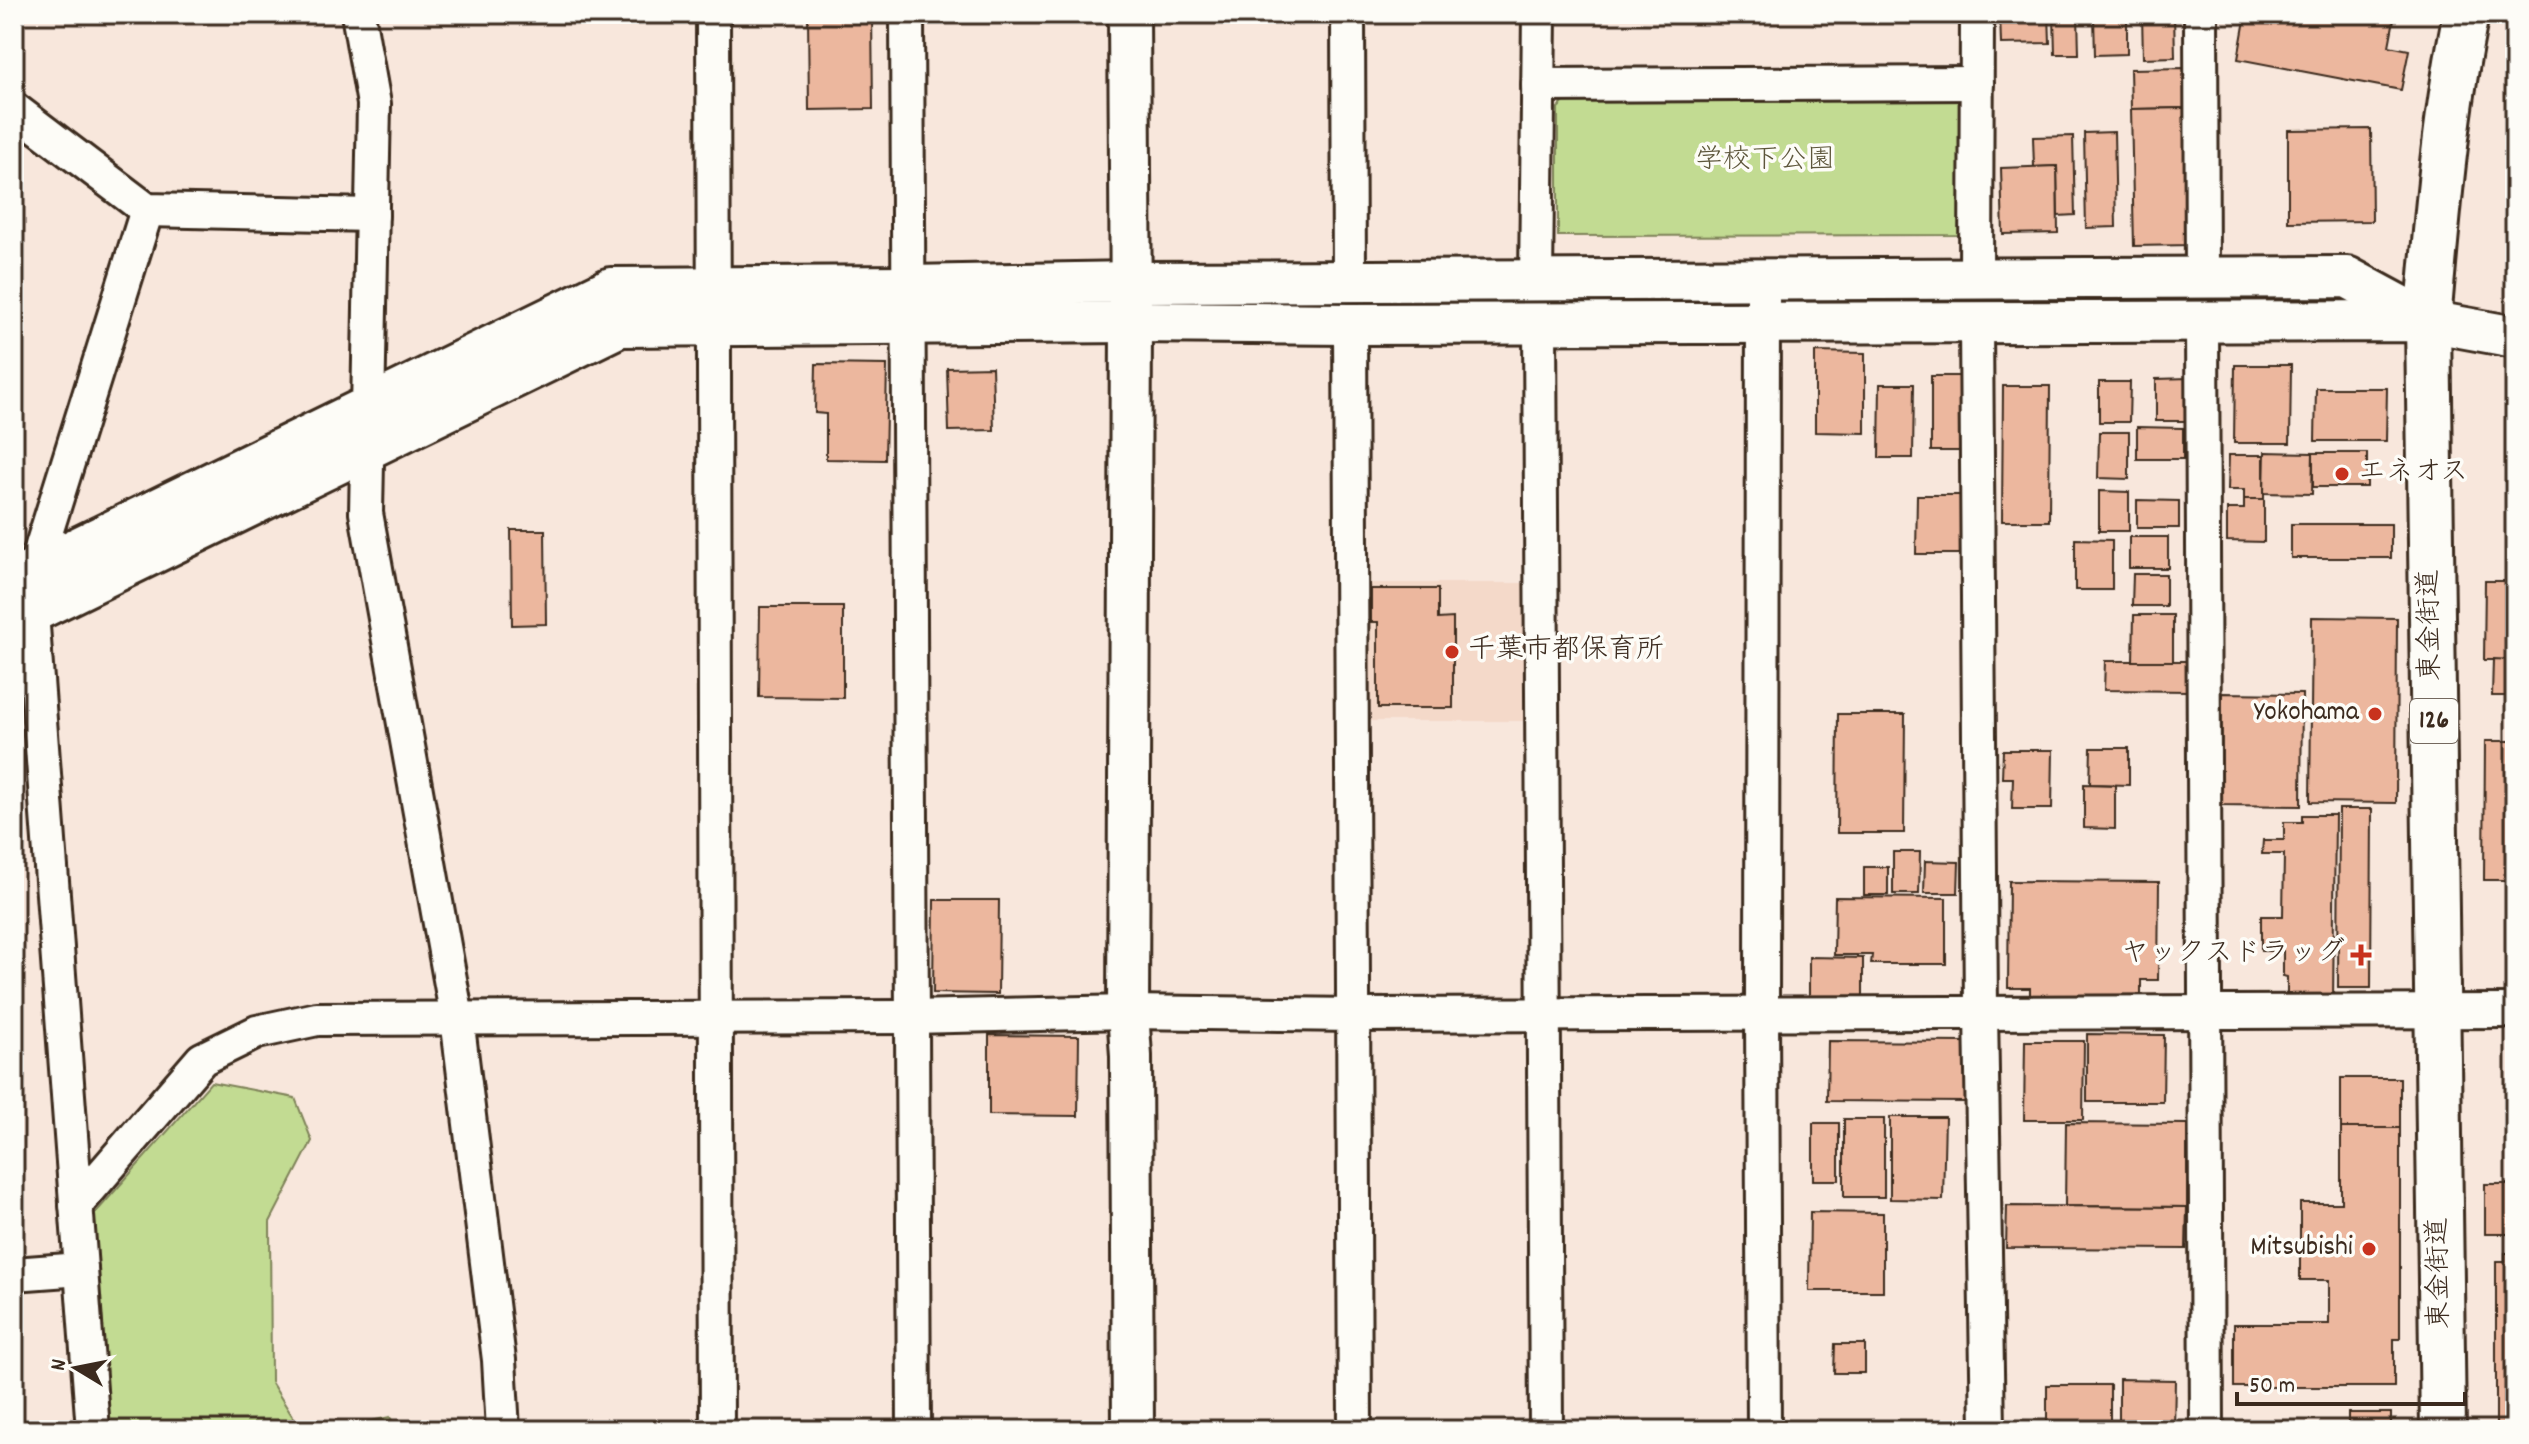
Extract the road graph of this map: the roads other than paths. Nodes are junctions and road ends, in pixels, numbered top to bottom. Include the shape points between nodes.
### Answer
1 (358, 14) edge
2 (713, 14) edge
3 (907, 14) edge
4 (1129, 14) edge
5 (1348, 14) edge
6 (1539, 14) edge
7 (1977, 14) edge
8 (2201, 14) edge
9 (2466, 14) edge
10 (1977, 83) junction
11 (1538, 85) junction
12 (14, 109) edge
13 (147, 210) junction
14 (372, 215) junction
15 (2202, 278) junction
16 (1763, 279) junction
17 (1976, 279) junction
18 (1536, 280) junction
19 (1349, 281) junction
20 (1131, 282) junction
21 (909, 286) junction
22 (714, 307) junction
23 (2428, 321) junction
24 (1131, 322) junction
25 (1976, 322) junction
26 (2202, 322) junction
27 (1763, 323) junction
28 (1350, 324) junction
29 (1540, 324) junction
30 (909, 325) junction
31 (2515, 337) edge
32 (368, 407) junction
33 (367, 449) junction
34 (24, 595) edge
35 (2437, 1011) junction
36 (2515, 1011) edge
37 (1128, 1012) junction
38 (1981, 1012) junction
39 (1762, 1014) junction
40 (2203, 1014) junction
41 (1354, 1015) junction
42 (1544, 1015) junction
43 (912, 1017) junction
44 (457, 1018) junction
45 (717, 1018) junction
46 (76, 1205) junction
47 (81, 1269) junction
48 (14, 1274) edge
49 (93, 1430) edge
50 (503, 1430) edge
51 (717, 1430) edge
52 (914, 1430) edge
53 (1133, 1430) edge
54 (1355, 1430) edge
55 (1546, 1430) edge
56 (1764, 1430) edge
57 (1988, 1430) edge
58 (2207, 1430) edge
59 (2443, 1430) edge

1 - 14 street via 374,104
2 - 22 street
3 - 21 street
4 - 20 street
5 - 19 street
6 - 11 street
7 - 10 street
8 - 15 street
9 - 23 highway, 東金街道 / 126
10 - 11 street
10 - 17 street
11 - 18 street
12 - 13 street
13 - 14 street
13 - 34 street
14 - 32 street
15 - 17 street
15 - 23 street via 2347,277
16 - 17 street
16 - 18 street
16 - 27 street
18 - 19 street
19 - 20 street
20 - 21 street
20 - 24 street
21 - 22 street
21 - 30 street
22 - 30 street
22 - 32 street via 611,288
22 - 33 street via 620,326
22 - 45 street
23 - 26 street
23 - 31 street
23 - 35 highway, 東金街道 / 126
24 - 28 street
24 - 30 street
24 - 37 street
25 - 26 street
25 - 27 street
25 - 38 street
26 - 40 street
27 - 29 street
27 - 39 street
28 - 29 street
28 - 41 street
29 - 42 street
30 - 43 street
32 - 33 street
32 - 34 street
33 - 34 street
33 - 44 street via 366,513
34 - 46 street
35 - 36 street
35 - 40 street
35 - 59 highway, 東金街道 / 126
37 - 41 street
37 - 43 street
37 - 53 street
38 - 39 street
38 - 40 street
38 - 57 street
39 - 42 street
39 - 56 street
40 - 58 street
41 - 42 street
41 - 54 street
42 - 55 street
43 - 45 street
43 - 52 street
44 - 45 street
44 - 46 street via 317,1019 257,1032 202,1059
44 - 50 street
45 - 51 street
46 - 47 street
47 - 48 street
47 - 49 street

